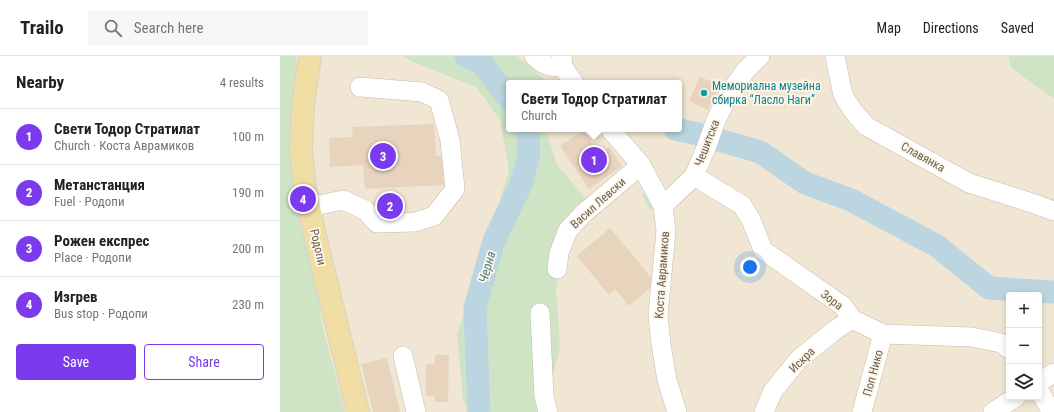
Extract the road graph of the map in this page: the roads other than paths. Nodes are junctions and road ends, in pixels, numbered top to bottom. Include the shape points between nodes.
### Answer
1 (310, 56) edge
2 (534, 56) edge
3 (760, 56) edge
4 (835, 56) edge
5 (563, 61) edge
6 (572, 80) edge
7 (360, 87) dead end
8 (613, 132) edge
9 (641, 165) junction
10 (694, 176) junction
11 (663, 206) junction
12 (309, 207) junction
13 (1054, 212) edge
14 (557, 269) dead end
15 (540, 313) dead end
16 (852, 319) junction
17 (883, 334) junction
18 (1006, 347) edge
19 (403, 356) dead end
20 (1054, 373) edge
21 (1042, 380) edge
22 (1042, 397) edge
23 (1011, 400) edge
24 (358, 412) edge
25 (416, 412) edge
26 (548, 412) edge
27 (677, 412) edge
28 (764, 412) edge
29 (862, 412) edge
30 (993, 412) edge
31 (1052, 412) edge

1 - 12 main road, Родопи via 303,104 301,150
2 - 5 street via 543,65 552,66
3 - 10 street, Чешитска via 744,71 730,94 716,120
4 - 13 street, Славянка via 843,95 866,126 969,183
5 - 6 street
7 - 12 street via 422,92 439,100 450,140 455,189 434,216 415,222 377,223 364,210 343,200
8 - 9 street, Коста Аврамиков
9 - 11 street, Коста Аврамиков
9 - 14 street, Васил Левски via 584,213 568,230 559,254
10 - 11 street, Чешитска
10 - 16 street, Зора via 742,205 763,250 843,306
11 - 27 street, Коста Аврамиков via 666,231 658,315 668,380
12 - 24 main road, Родопи
15 - 26 street via 544,396
16 - 17 street, Зора
16 - 28 street, Искра via 799,360 773,391
17 - 18 street, Зора via 972,337 1001,343
17 - 29 street, Поп Нико
19 - 25 street
20 - 21 street
22 - 31 street
23 - 30 street

